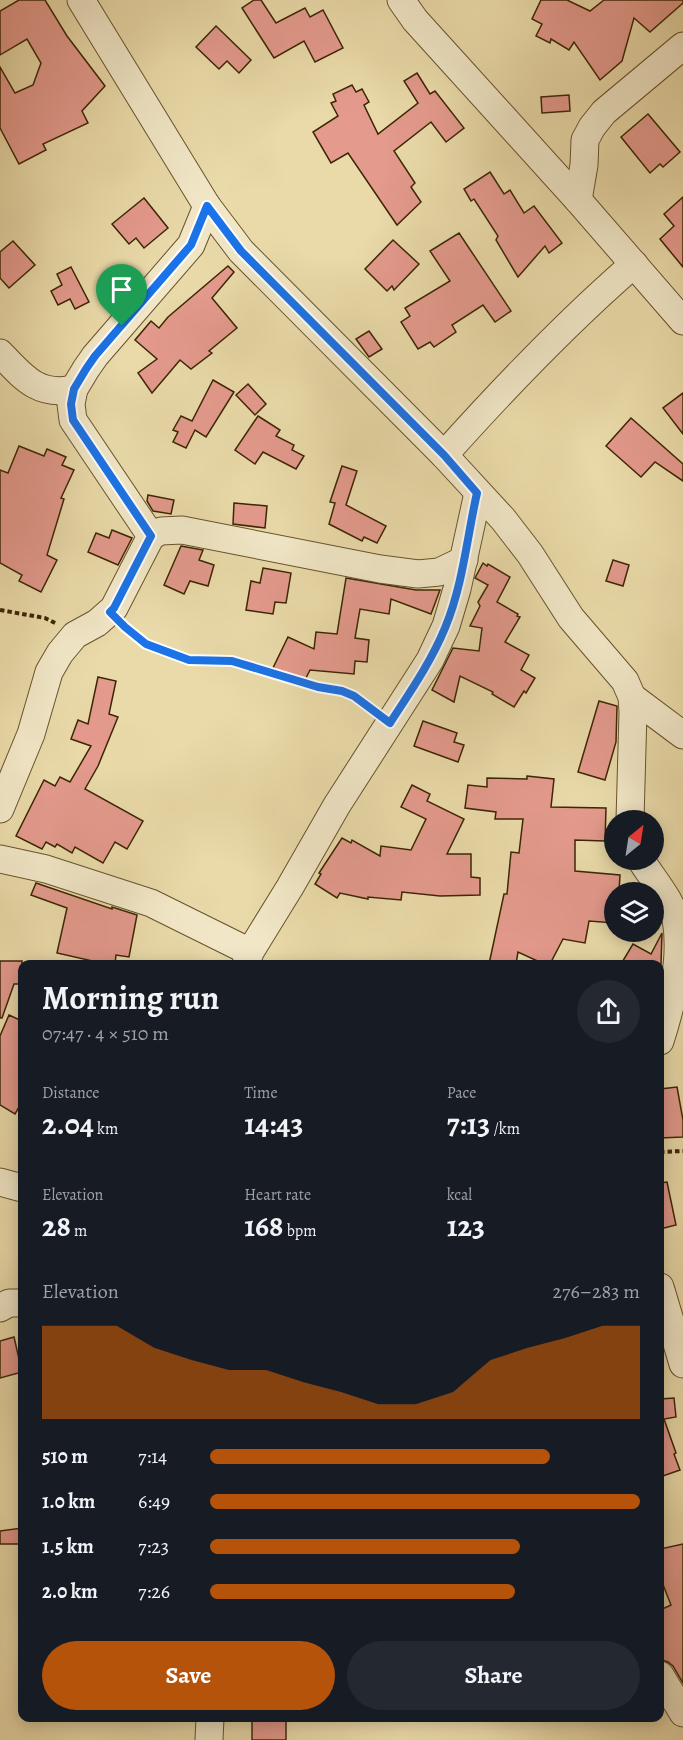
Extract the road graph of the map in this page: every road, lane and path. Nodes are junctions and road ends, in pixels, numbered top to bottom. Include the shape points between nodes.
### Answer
1 (81, 0) edge
2 (401, 0) edge
3 (683, 46) edge
4 (578, 200) junction
5 (207, 206) junction
6 (634, 264) junction
7 (681, 314) edge
8 (0, 353) edge
9 (74, 389) junction
10 (444, 455) junction
11 (477, 493) junction
12 (151, 536) junction
13 (464, 560) junction
14 (0, 610) edge
15 (110, 612) junction
16 (75, 635) junction
17 (632, 697) junction
18 (390, 723) junction
19 (683, 735) edge
20 (0, 809) edge
21 (630, 810) edge
22 (0, 859) edge
23 (646, 870) edge
24 (681, 948) edge
25 (248, 958) edge
26 (664, 1029) edge
27 (683, 1150) edge
28 (664, 1152) edge
29 (0, 1182) edge
30 (18, 1187) edge
31 (664, 1300) edge
32 (18, 1303) edge
33 (0, 1308) edge
34 (682, 1361) edge
35 (664, 1682) edge
36 (683, 1713) edge
37 (210, 1722) edge
38 (209, 1740) edge

1 - 5 street
2 - 4 street
3 - 4 street via 604,112 592,127 585,140
4 - 6 street
5 - 9 street via 191,245 95,356
5 - 10 street via 241,251
6 - 7 street
6 - 10 street via 500,392
8 - 9 street via 45,390
9 - 12 street via 73,420
10 - 11 street
11 - 13 street
11 - 17 street via 524,545 571,618 625,681
12 - 13 street via 182,530 418,574 439,573
12 - 15 street
13 - 18 street via 446,626 430,660
14 - 16 path via 45,618
15 - 16 street
15 - 18 path via 146,644 189,660 232,661 342,691
16 - 20 street via 49,672 31,735
17 - 19 street
17 - 21 street
18 - 25 street
22 - 25 street via 151,903
23 - 24 street via 676,918
24 - 26 street
27 - 28 path
29 - 30 street
31 - 34 street
32 - 33 street
35 - 36 street
37 - 38 street

